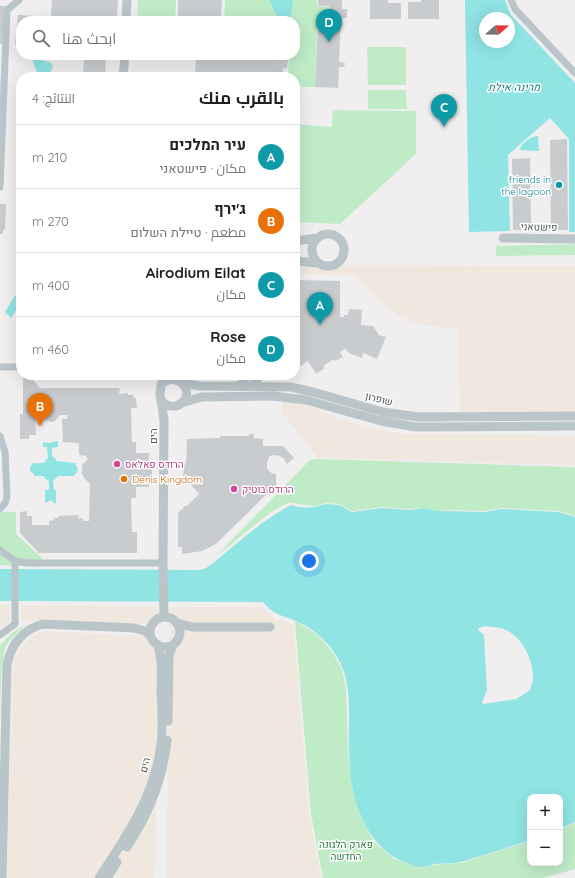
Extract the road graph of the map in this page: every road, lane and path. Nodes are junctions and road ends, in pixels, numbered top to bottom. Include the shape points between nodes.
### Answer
1 (19, 0) edge
2 (127, 0) edge
3 (511, 0) edge
4 (126, 16) edge
5 (124, 60) edge
6 (123, 72) edge
7 (575, 73) edge
8 (0, 187) edge
9 (318, 238) junction
10 (503, 238) dead end
11 (575, 239) edge
12 (300, 240) edge
13 (300, 261) edge
14 (318, 263) junction
15 (0, 367) edge
16 (16, 368) edge
17 (163, 380) edge
18 (170, 380) edge
19 (179, 380) edge
20 (181, 380) edge
21 (245, 380) edge
22 (256, 380) edge
23 (162, 385) junction
24 (238, 386) junction
25 (260, 386) junction
26 (161, 399) junction
27 (179, 404) junction
28 (575, 416) edge
29 (164, 423) junction
30 (575, 426) edge
31 (0, 436) edge
32 (0, 509) edge
33 (0, 550) edge
34 (0, 556) edge
35 (8, 556) junction
36 (15, 561) junction
37 (163, 565) junction
38 (164, 617) junction
39 (154, 623) junction
40 (176, 623) junction
41 (270, 626) dead end
42 (205, 627) junction
43 (134, 628) junction
44 (0, 635) edge
45 (151, 636) junction
46 (176, 641) junction
47 (157, 644) junction
48 (3, 681) edge
49 (2, 878) edge
50 (98, 878) edge
51 (107, 878) edge

1 - 8 street via 7,10
2 - 4 street
3 - 7 street via 515,9
5 - 6 street
9 - 12 street
9 - 14 street via 312,249
9 - 14 street via 325,235 335,236 344,249 338,263 328,266
10 - 11 street, פישטאני
13 - 14 street
15 - 16 street
17 - 23 street
18 - 23 street
19 - 27 street via 186,392 185,398
20 - 24 street, שופרון via 199,386
21 - 24 street
22 - 25 street
23 - 26 street via 159,391
24 - 25 street, שופרון
25 - 28 street, שופרון via 302,389 383,412 418,417
26 - 27 street via 169,406
26 - 29 street, הים
27 - 29 street, הים
27 - 30 street, שופרון via 202,397 273,396 306,400 381,421 416,426
29 - 37 street, הים
31 - 32 street via 5,452 7,497
33 - 35 street
34 - 35 street
35 - 36 street
36 - 37 street
36 - 44 street via 15,624
37 - 38 street, הים
38 - 39 street
38 - 40 street
39 - 43 street
39 - 45 street via 150,630
40 - 42 street
40 - 46 street via 180,631
41 - 42 street
42 - 46 street via 192,630
43 - 45 street
43 - 48 street via 43,624 37,626 26,632 13,647
45 - 47 street
46 - 47 street via 166,647
46 - 51 street, הים via 169,656 167,742 158,784 145,817
47 - 50 street, הים via 161,660 162,720 153,780 142,809
48 - 49 street

